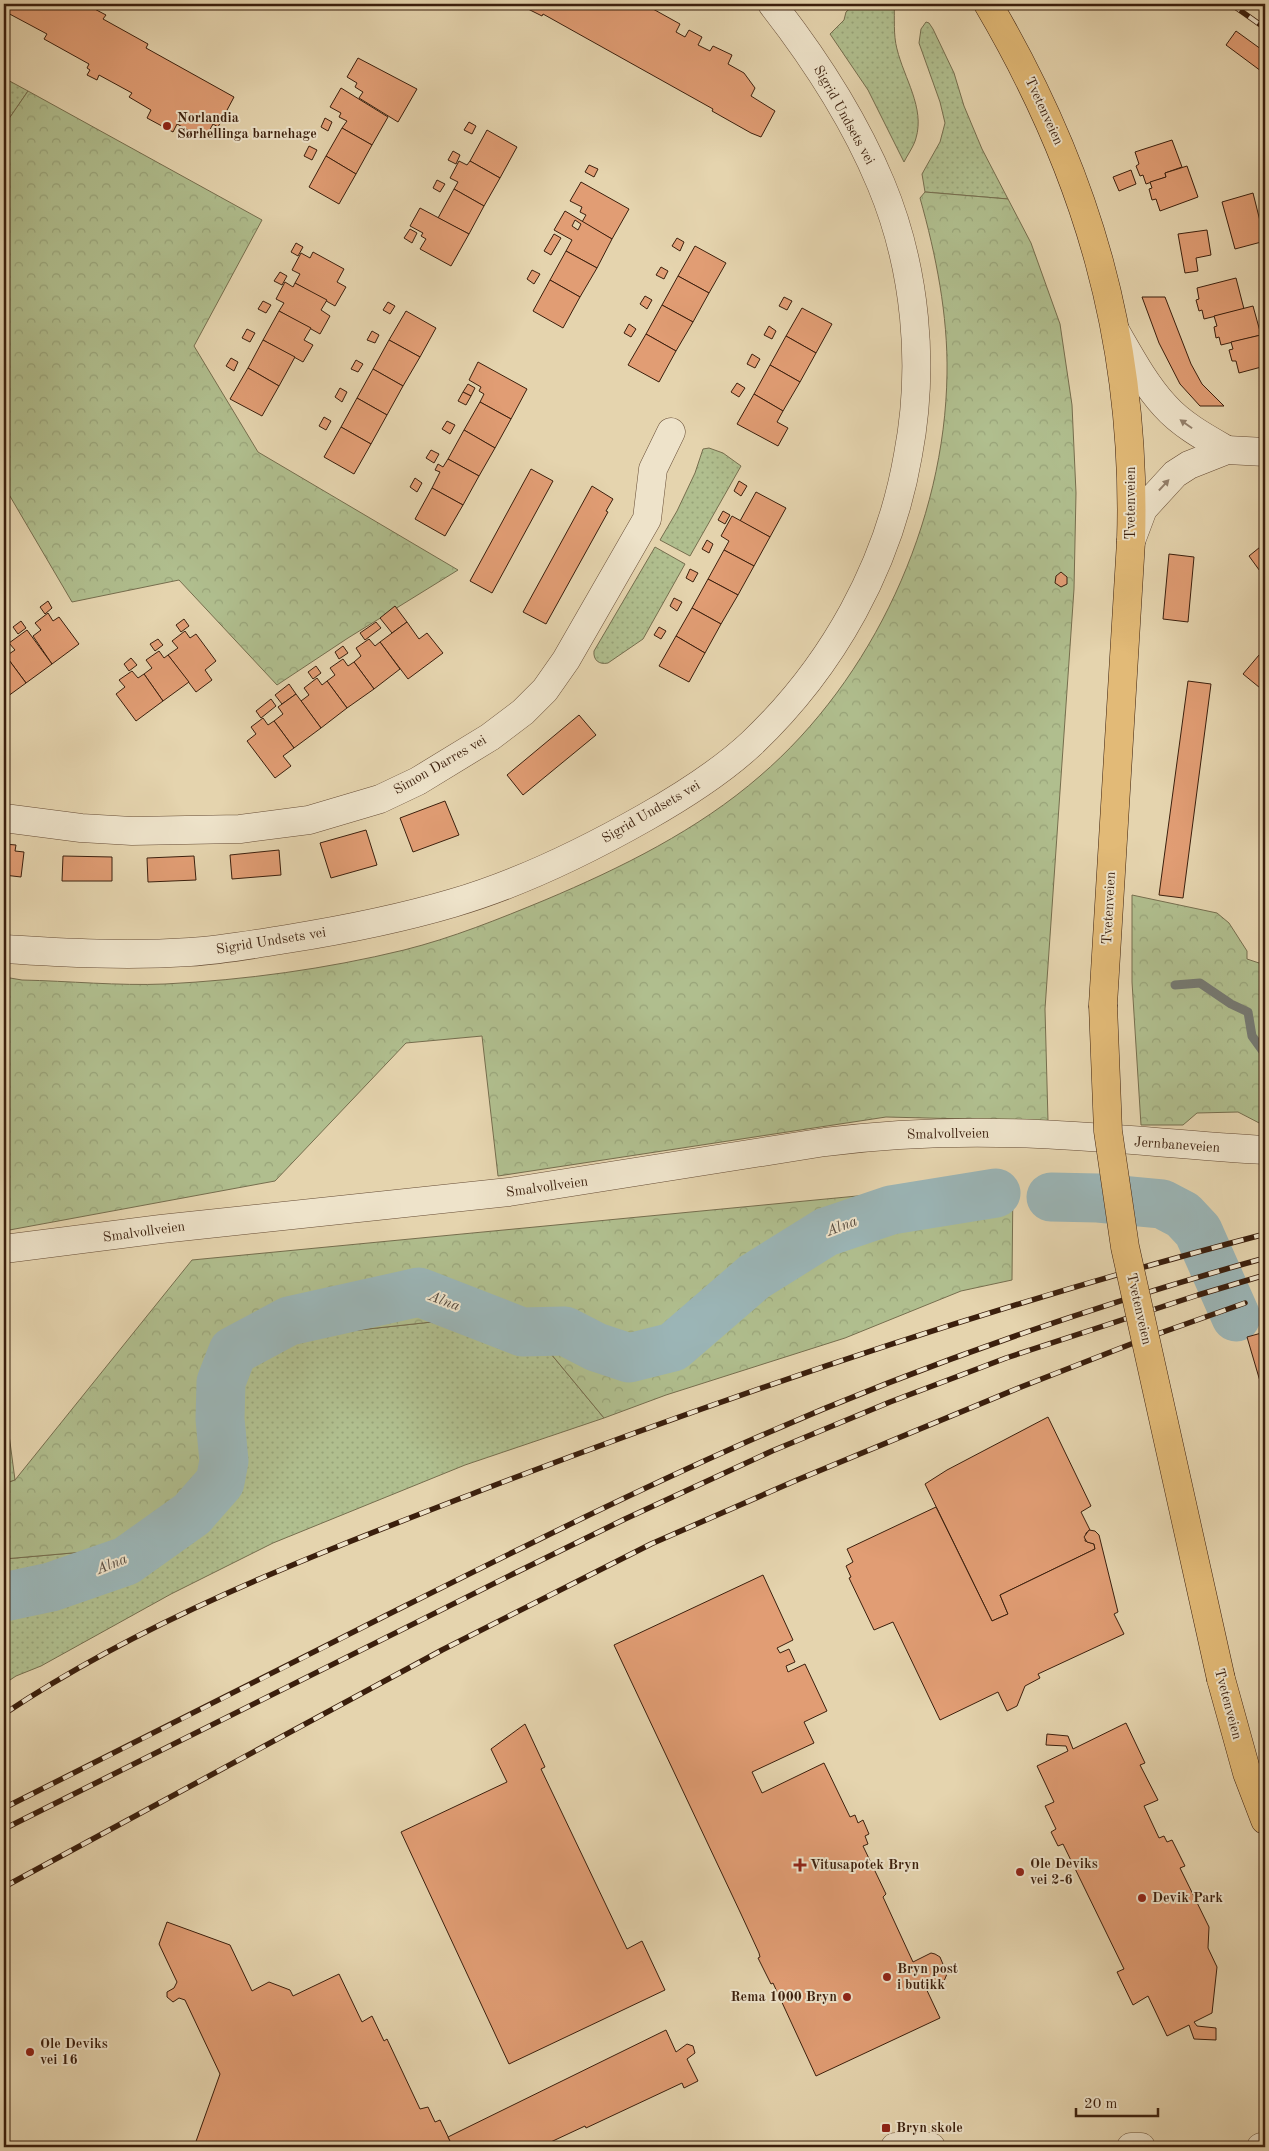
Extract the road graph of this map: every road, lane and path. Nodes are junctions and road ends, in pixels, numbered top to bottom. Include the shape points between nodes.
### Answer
1 (772, 4) edge
2 (988, 4) edge
3 (1116, 332) junction
4 (671, 432) dead end
5 (1227, 450) junction
6 (1265, 452) edge
7 (1131, 541) junction
8 (4, 818) edge
9 (4, 949) edge
10 (1090, 1138) joint
11 (1265, 1150) edge
12 (4, 1249) edge
13 (1265, 1820) edge
14 (1265, 2146) edge
15 (895, 2147) edge
16 (931, 2147) edge
17 (1131, 2147) edge
18 (1141, 2147) edge
19 (1261, 2147) edge

1 - 9 street, Sigrid Undsets vei via 835,95 882,186 904,259 916,347 911,440 903,484 891,522 869,581 848,623 803,688 750,745 674,802 573,856 456,902 332,932 192,952 64,953
2 - 3 main road, Tvetenveien via 1026,72 1070,168 1091,232
5 -> 3 street via 1194,430 1166,407
3 - 7 main road, Tvetenveien via 1131,451
4 - 8 street, Simon Darres vei via 653,469 647,519 566,660 545,690 490,737 418,781 380,799 309,820 240,829 132,832
5 - 6 street
7 -> 5 street via 1143,509 1175,474 1189,464
7 - 13 main road, Tvetenveien, bridge via 1103,1005 1108,1131 1123,1238 1221,1679 1247,1773
10 - 11 street, Jernbaneveien
10 - 12 street, Smalvollveien via 986,1134 870,1136 509,1192
14 - 19 street
15 - 16 street
17 - 18 street

